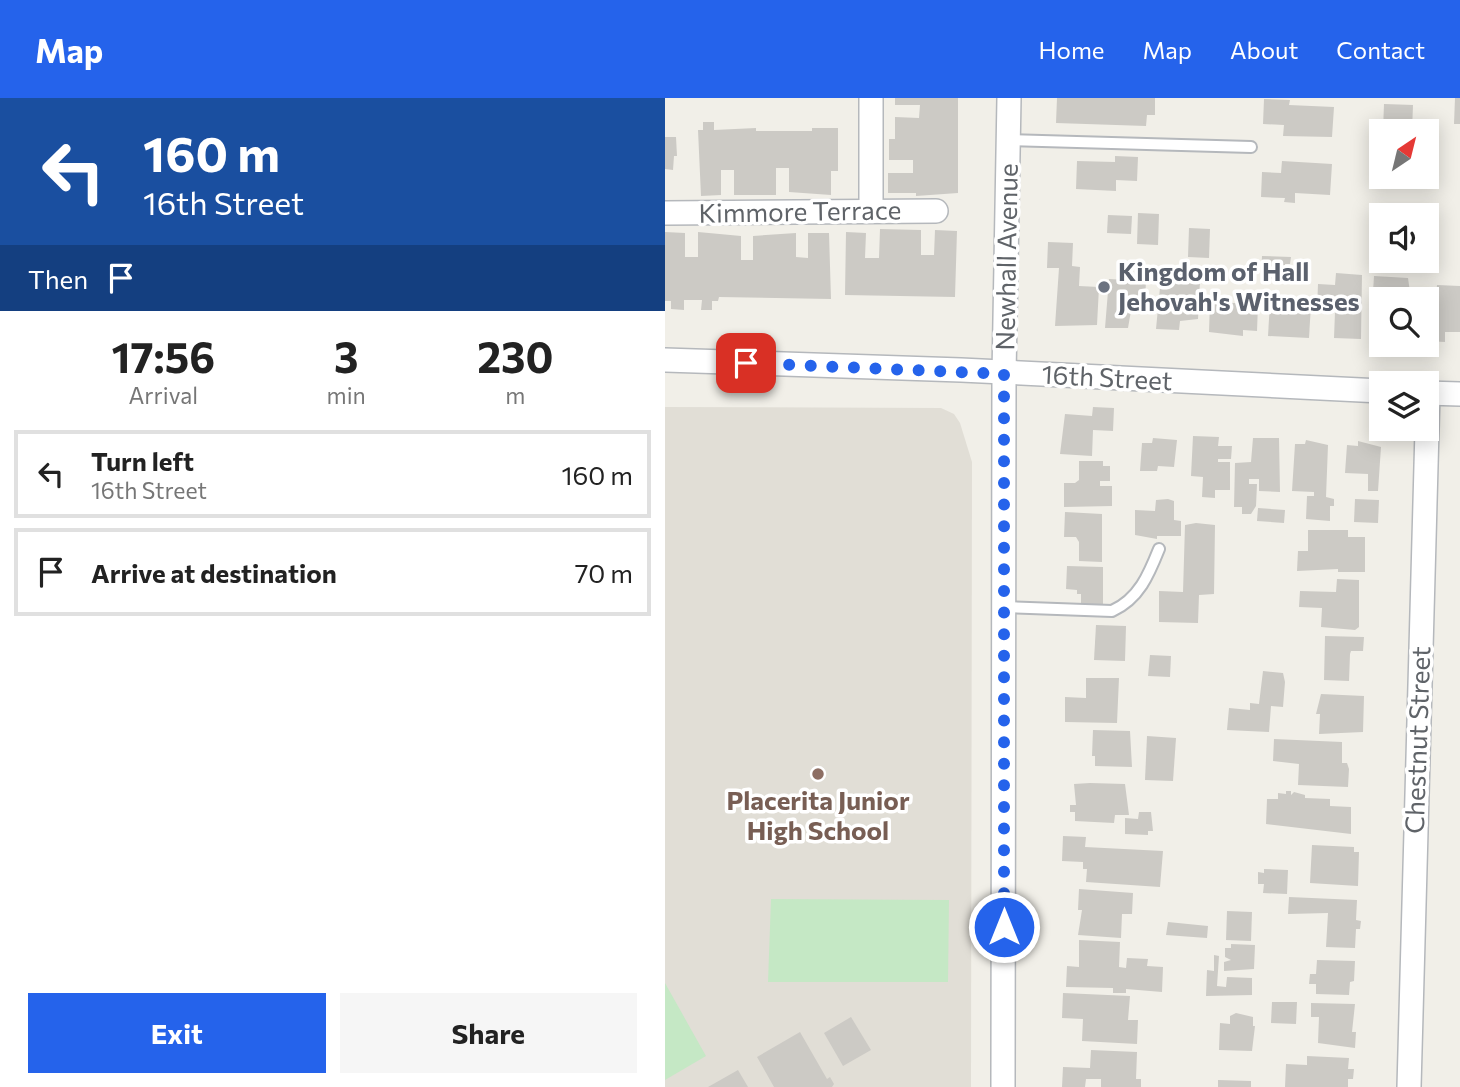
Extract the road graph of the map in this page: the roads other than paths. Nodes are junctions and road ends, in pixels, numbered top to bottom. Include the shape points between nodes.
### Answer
1 (871, 98) edge
2 (1009, 98) edge
3 (1010, 140) junction
4 (1251, 147) dead end
5 (871, 211) junction
6 (936, 211) dead end
7 (665, 213) edge
8 (665, 360) edge
9 (1004, 374) junction
10 (1369, 390) edge
11 (1439, 393) edge
12 (1460, 394) edge
13 (1426, 441) edge
14 (1159, 549) dead end
15 (1005, 607) junction
16 (1003, 1087) edge
17 (1409, 1087) edge

1 - 5 street
2 - 3 street, Newhall Avenue
3 - 4 lane
3 - 9 street, Newhall Avenue
5 - 6 street, Kimmore Terrace
5 - 7 street, Kimmore Terrace
8 - 9 street, 16th Street
9 - 10 street, 16th Street
9 - 15 street, Newhall Avenue
11 - 12 street
13 - 17 street, Chestnut Street
14 - 15 lane via 1146,582 1112,611
15 - 16 street, Newhall Avenue

